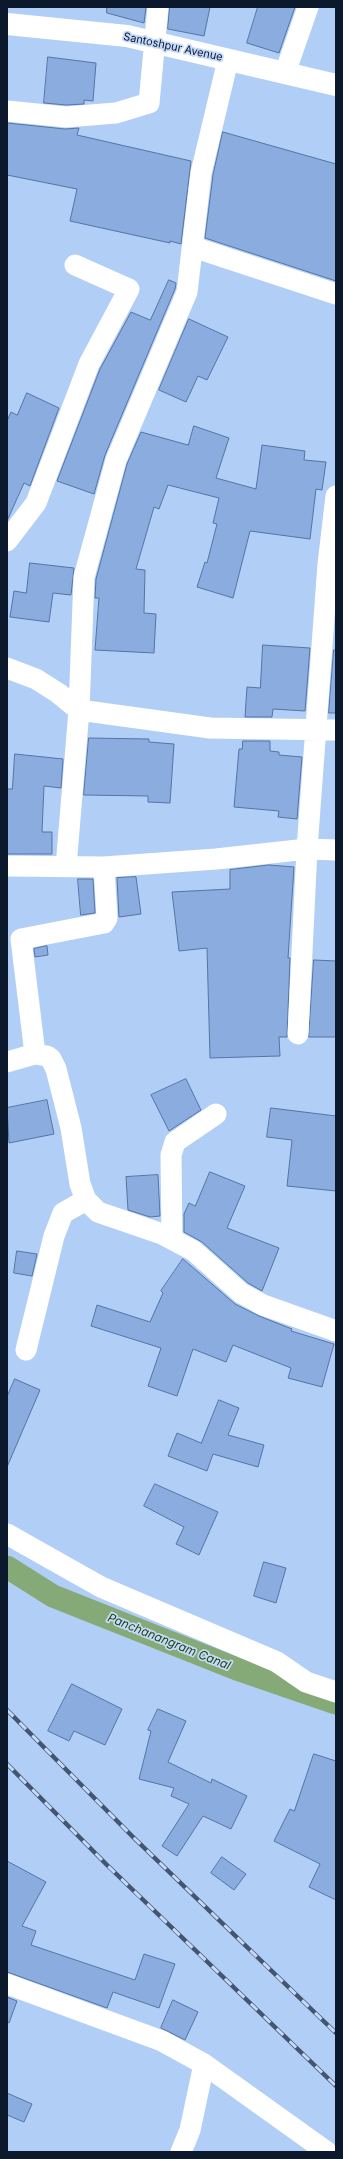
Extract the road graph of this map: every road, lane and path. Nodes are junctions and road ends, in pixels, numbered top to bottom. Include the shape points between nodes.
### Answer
1 (158, 7) edge
2 (308, 7) edge
3 (7, 24) edge
4 (156, 42) junction
5 (228, 60) junction
6 (285, 73) junction
7 (336, 85) edge
8 (7, 111) edge
9 (193, 247) junction
10 (75, 265) dead end
11 (336, 294) edge
12 (336, 496) edge
13 (7, 541) edge
14 (7, 668) edge
15 (79, 710) junction
16 (326, 730) edge
17 (307, 849) junction
18 (336, 850) edge
19 (7, 866) edge
20 (66, 867) junction
21 (104, 867) junction
22 (298, 1034) dead end
23 (35, 1054) junction
24 (7, 1062) edge
25 (216, 1114) dead end
26 (86, 1200) junction
27 (172, 1240) junction
28 (336, 1331) edge
29 (26, 1350) dead end
30 (7, 1534) edge
31 (336, 1692) edge
32 (7, 1984) edge
33 (204, 2064) junction
34 (181, 2152) edge
35 (326, 2152) edge

1 - 4 street
2 - 6 street
3 - 4 main road, Santoshpur Avenue via 127,36
4 - 5 main road, Santoshpur Avenue
4 - 8 street via 149,103 116,113 66,117
5 - 6 main road, Santoshpur Avenue
5 - 9 street via 201,173
6 - 7 main road, Santoshpur Avenue
9 - 11 street
9 - 15 street via 187,292 116,460 84,577
10 - 13 street via 129,289 89,364 36,503
12 - 16 street via 328,564
14 - 15 street via 36,679
15 - 16 street via 210,728
15 - 20 street
16 - 17 street
17 - 18 street
17 - 21 street
17 - 22 street
19 - 20 street
20 - 21 street
21 - 23 street via 107,918 104,923 21,939
23 - 24 street
23 - 26 street via 47,1056 56,1069 71,1128 80,1184
25 - 27 street via 175,1142 171,1155
26 - 27 street via 98,1212
26 - 29 street via 63,1213 54,1236
27 - 28 street via 194,1251 241,1293 263,1305
30 - 31 street via 101,1588 277,1662 306,1682
32 - 33 street via 162,2041
33 - 34 street via 190,2130
33 - 35 street

